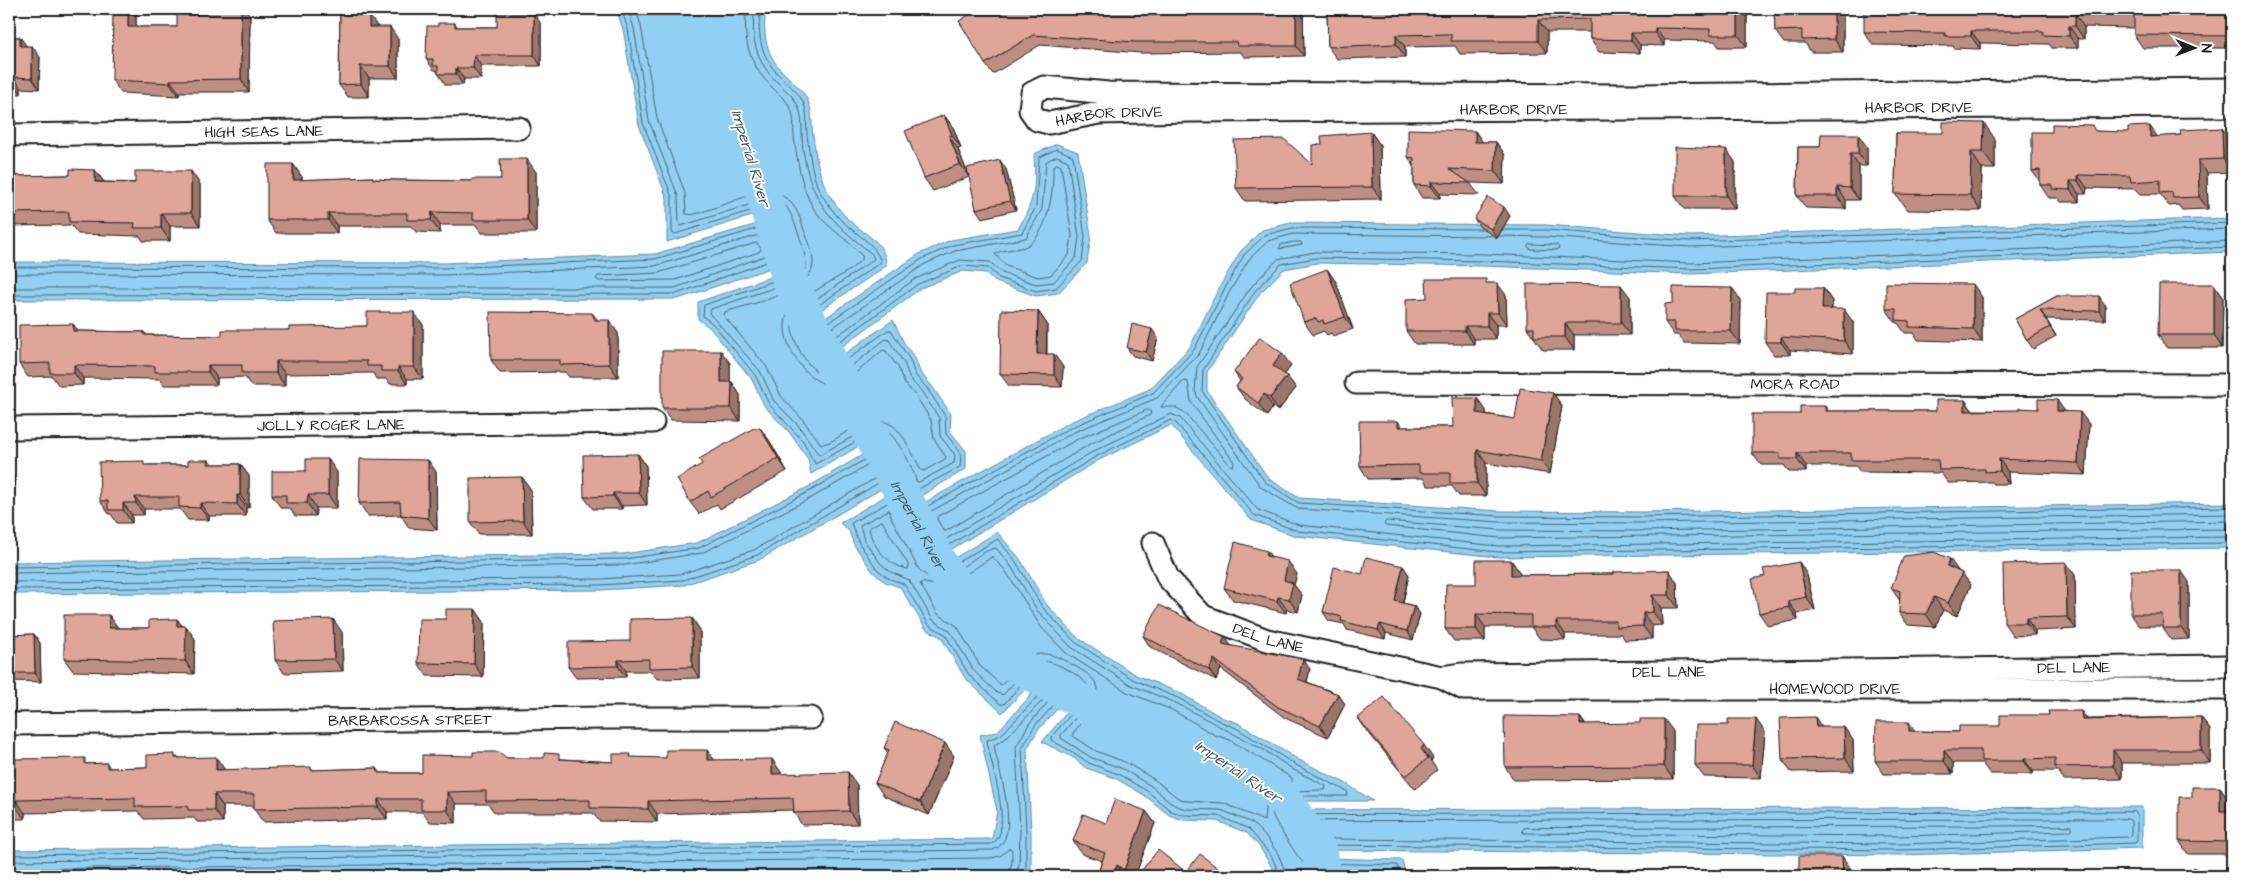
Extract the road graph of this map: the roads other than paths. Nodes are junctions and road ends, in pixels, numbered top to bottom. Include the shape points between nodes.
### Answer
1 (2232, 89) edge
2 (2232, 106) edge
3 (519, 128) dead end
4 (9, 135) edge
5 (1356, 382) dead end
6 (2232, 386) edge
7 (654, 422) dead end
8 (9, 428) edge
9 (1152, 543) dead end
10 (2232, 666) edge
11 (1442, 677) junction
12 (2232, 689) edge
13 (811, 718) dead end
14 (9, 724) edge

1 - 2 street, HARBOR DRIVE via 1632,95 1108,93 1044,86 1032,93 1030,110 1037,120 1048,123 1099,113 1191,111
3 - 4 street, HIGH SEAS LANE
5 - 6 street, MORA ROAD
7 - 8 street, JOLLY ROGER LANE
9 - 11 street, DEL LANE via 1168,578 1203,616 1267,640
10 - 11 street, DEL LANE via 1462,674
11 - 12 street, HOMEWOOD DRIVE via 1464,689
13 - 14 street, BARBAROSSA STREET

